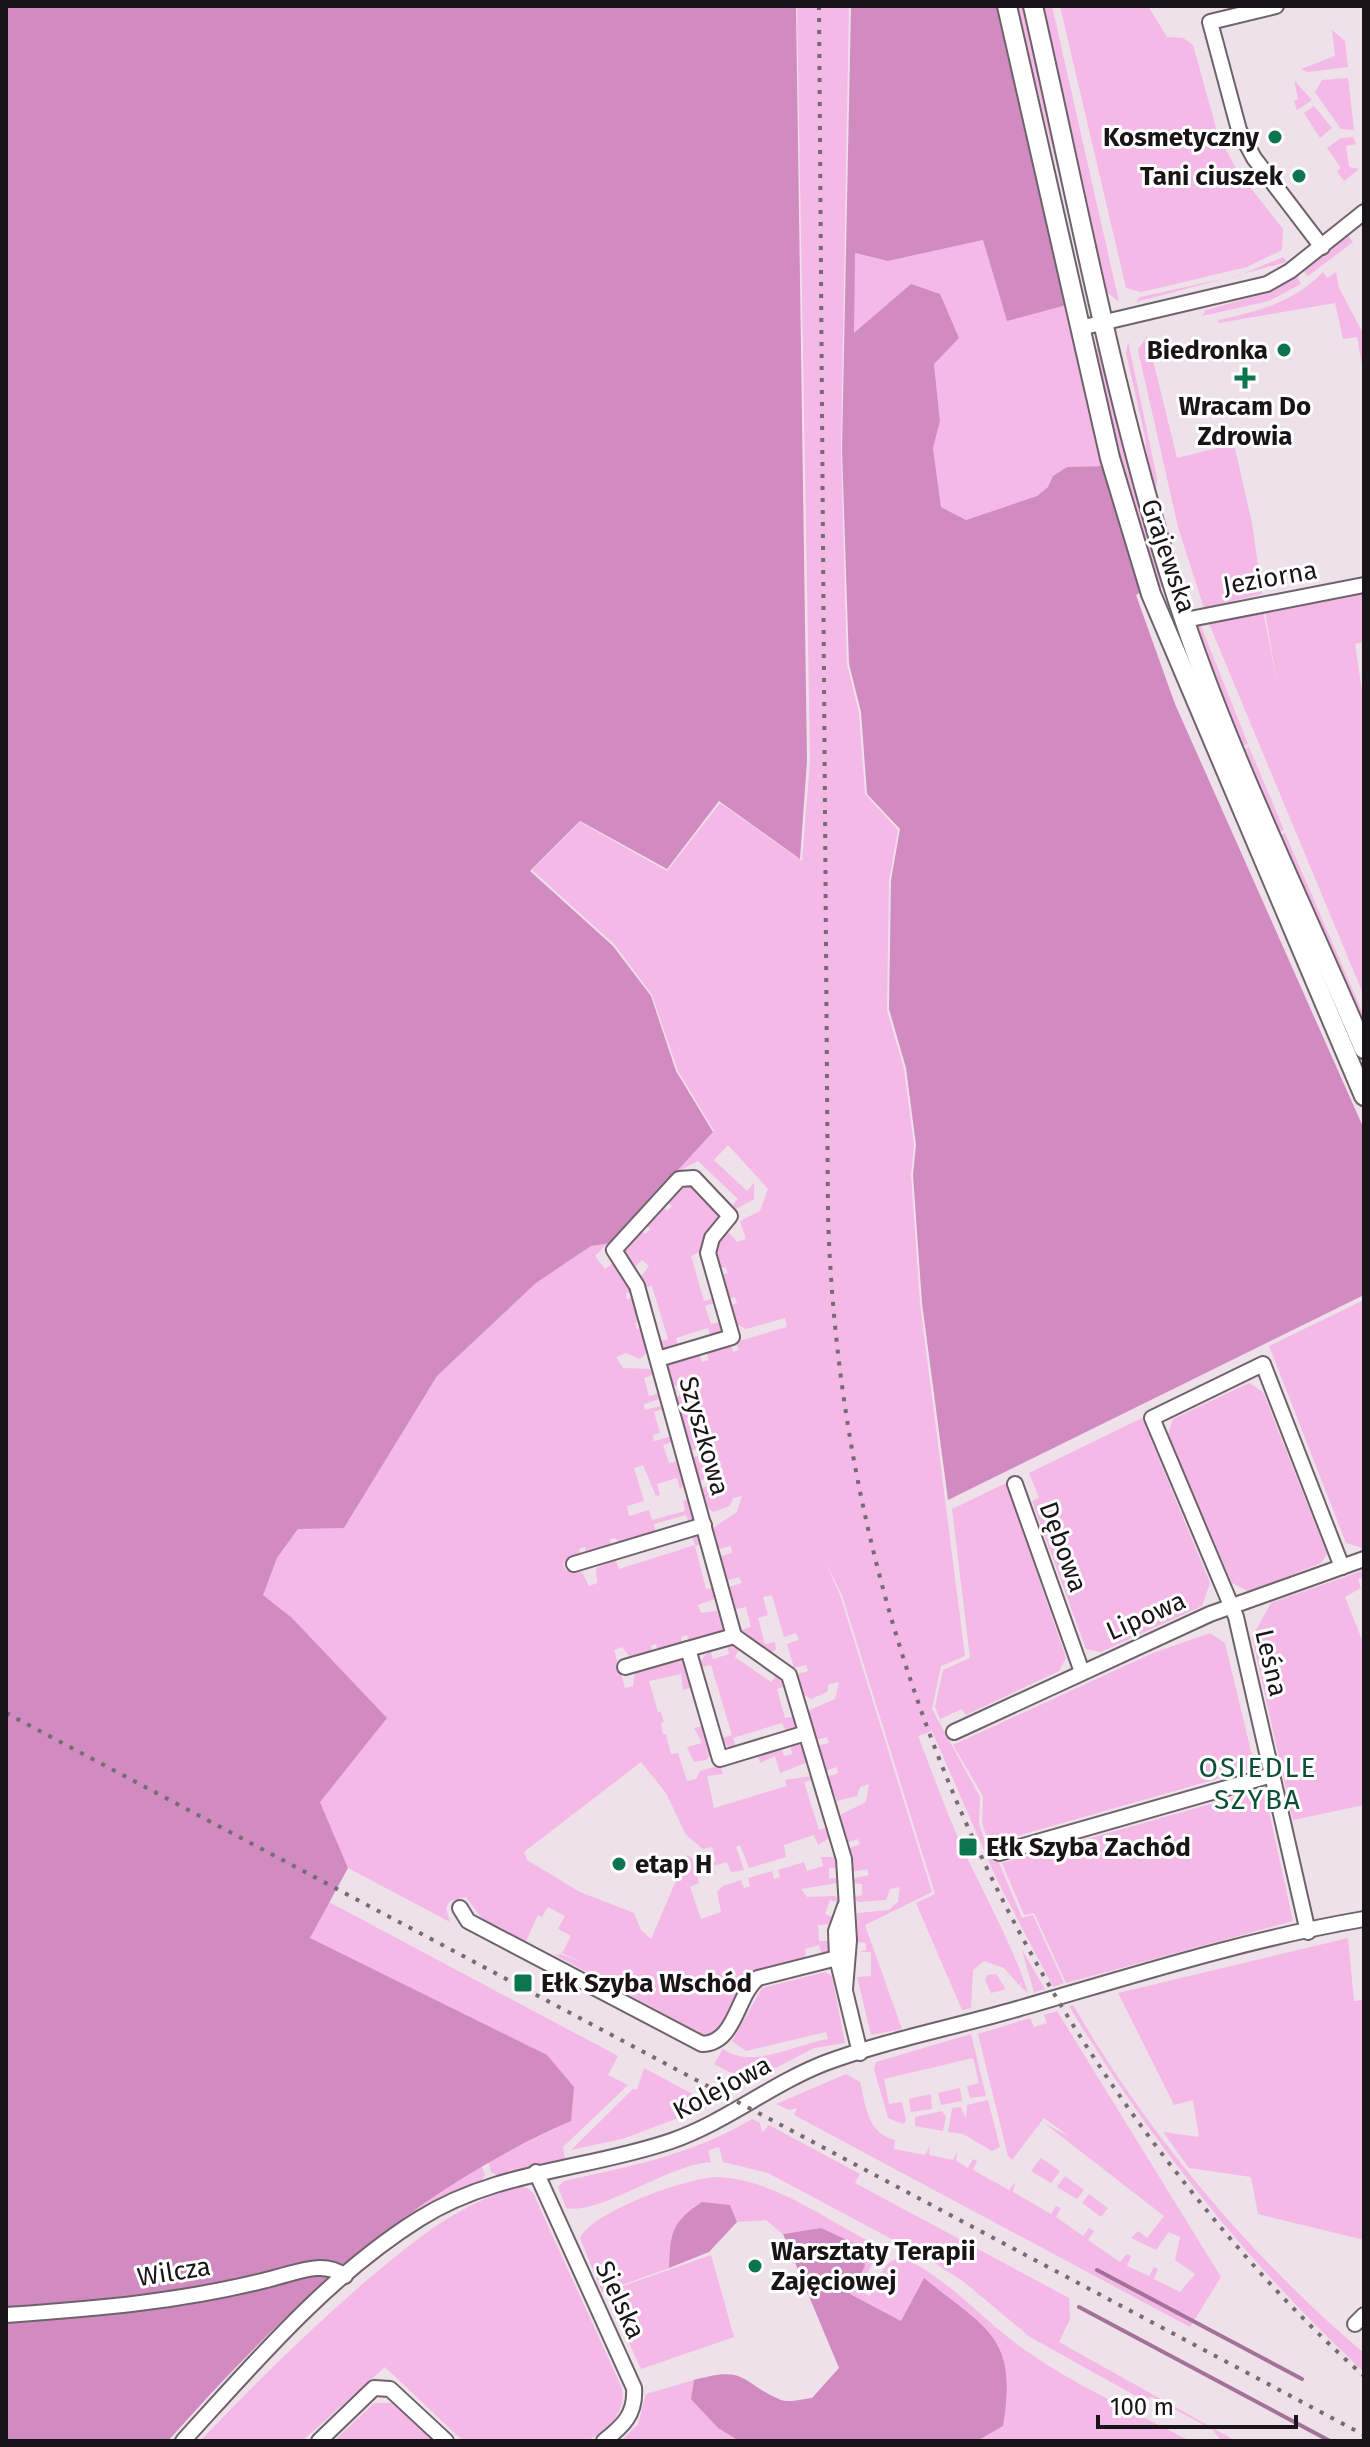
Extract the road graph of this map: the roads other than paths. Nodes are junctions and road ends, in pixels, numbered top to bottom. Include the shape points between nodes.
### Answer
1 (1007, 6) edge
2 (1033, 6) edge
3 (1276, 6) edge
4 (1364, 212) edge
5 (1322, 247) junction
6 (1105, 323) junction
7 (1080, 328) junction
8 (1364, 585) edge
9 (1185, 620) junction
10 (1364, 1049) edge
11 (1364, 1096) edge
12 (658, 1359) junction
13 (1015, 1484) dead end
14 (704, 1525) junction
15 (1364, 1559) edge
16 (574, 1564) dead end
17 (1342, 1567) junction
18 (1231, 1606) junction
19 (734, 1636) junction
20 (688, 1649) junction
21 (625, 1667) dead end
22 (1082, 1672) junction
23 (954, 1732) dead end
24 (806, 1733) junction
25 (1272, 1775) junction
26 (999, 1853) dead end
27 (845, 1905) junction
28 (460, 1908) dead end
29 (1364, 1919) edge
30 (1308, 1932) junction
31 (837, 1958) junction
32 (845, 1989) junction
33 (860, 2053) junction
34 (536, 2172) junction
35 (345, 2276) junction
36 (6, 2315) edge
37 (183, 2441) edge
38 (319, 2441) edge
39 (446, 2441) edge
40 (604, 2441) edge

1 - 7 main road, Grajewska
2 - 6 main road, Grajewska
3 - 5 street via 1210,22 1239,130
4 - 5 street
5 - 6 street via 1267,284
6 - 7 street
6 - 9 main road, Grajewska via 1136,456
7 - 11 main road, Grajewska via 1110,458 1151,594
8 - 9 street, Jeziorna
9 - 10 main road, Grajewska
12 - 12 street, Szyszkowa via 637,1286 614,1250 658,1201 686,1177 694,1178 730,1216 712,1238 708,1253 732,1337
12 - 14 street, Szyszkowa
13 - 22 street, Dębowa
14 - 16 street, Szyszkowa
14 - 19 street, Szyszkowa
15 - 17 street, Lipowa
17 - 18 street, Lipowa
17 - 18 street, Leśna via 1263,1364 1152,1418
18 - 22 street, Lipowa
18 - 25 street, Leśna
19 - 20 street
19 - 24 street via 789,1675
20 - 21 street
20 - 24 street via 720,1759
22 - 23 street, Lipowa
24 - 27 street via 844,1859
25 - 26 street
25 - 30 street, Leśna
27 - 31 street via 836,1931
27 - 32 street
28 - 31 street via 468,1921 702,2044 724,2035 758,1978
29 - 30 street, Kolejowa
30 - 33 street, Kolejowa
31 - 32 street
32 - 33 street
33 - 34 street, Kolejowa via 801,2073 675,2140
34 - 35 street, Kolejowa via 445,2204
34 - 40 street, Sielska via 634,2388 629,2418
35 - 36 street, Wilcza via 325,2267 110,2306
35 - 37 street, Kolejowa
38 - 39 street via 382,2386

